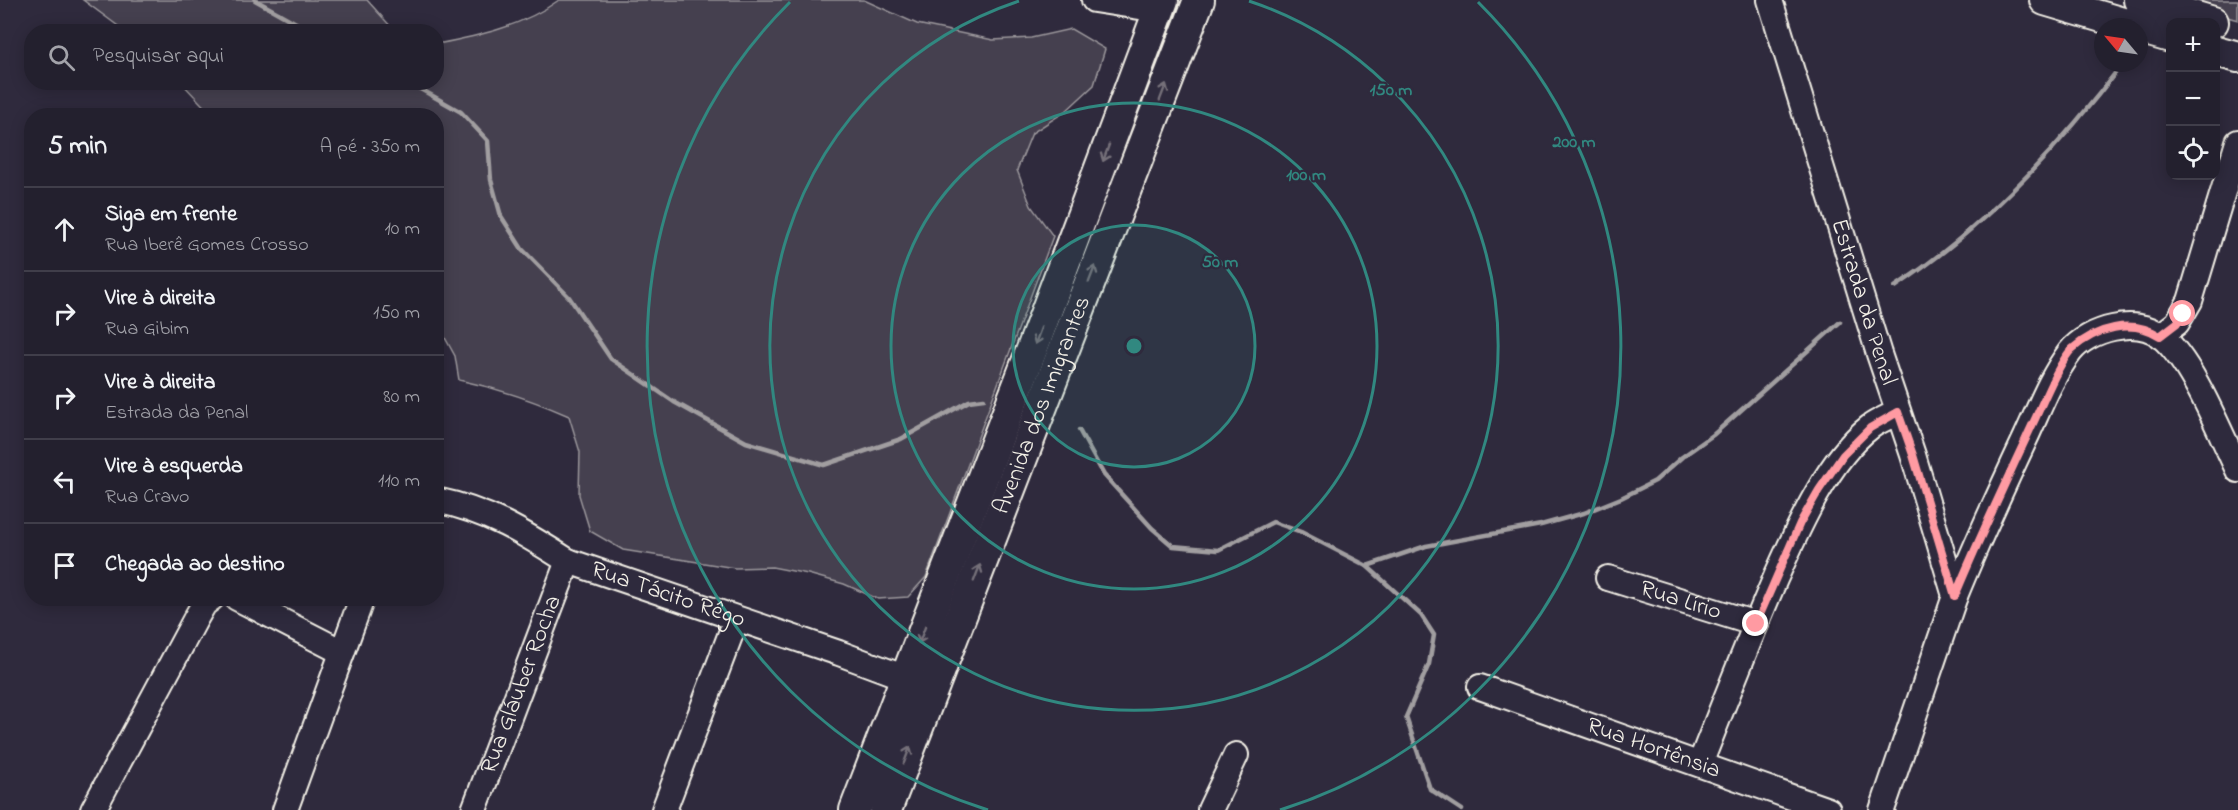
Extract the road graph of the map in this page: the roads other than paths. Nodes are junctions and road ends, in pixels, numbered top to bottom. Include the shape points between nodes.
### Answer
1 (1094, 0) edge
2 (1199, 0) edge
3 (1770, 0) edge
4 (2045, 0) edge
5 (2139, 0) edge
6 (1161, 5) edge
7 (2106, 18) edge
8 (2198, 18) edge
9 (2220, 25) edge
10 (2148, 30) edge
11 (2238, 30) edge
12 (2166, 36) edge
13 (2220, 52) edge
14 (2238, 57) edge
15 (2238, 142) edge
16 (2160, 336) junction
17 (1898, 412) junction
18 (2238, 470) edge
19 (444, 502) edge
20 (568, 561) junction
21 (1608, 578) dead end
22 (1955, 596) junction
23 (203, 606) edge
24 (253, 606) edge
25 (359, 606) edge
26 (736, 620) junction
27 (1756, 624) junction
28 (342, 652) junction
29 (906, 678) junction
30 (1480, 687) dead end
31 (1236, 755) dead end
32 (1700, 764) junction
33 (93, 810) edge
34 (285, 810) edge
35 (474, 810) edge
36 (664, 810) edge
37 (855, 810) edge
38 (886, 810) edge
39 (1210, 810) edge
40 (1828, 810) edge
41 (1882, 810) edge

1 - 6 street
38 -> 2 main road, Avenida dos Imigrantes
3 - 17 street, Estrada da Penal
4 - 7 main road
5 - 8 main road
6 -> 29 main road, Avenida dos Imigrantes
9 - 11 main road
10 - 12 main road
13 - 14 main road
15 - 16 street via 2190,301 2177,323
16 - 18 street via 2179,355
16 - 22 street via 2150,329 2133,326 2111,328 2071,350 2042,404
17 - 22 street, Estrada da Penal
17 - 27 street via 1870,428 1843,455 1819,490 1800,523
19 - 20 street, Rua Tácito Rêgo via 493,518
20 - 26 street, Rua Tácito Rêgo
20 - 35 street, Rua Gláuber Rocha
21 - 27 street, Rua Lírio
22 - 41 street
23 - 33 street
24 - 28 street
25 - 28 street
26 - 29 street, Rua Tácito Rêgo
26 - 36 street
27 - 32 street
28 - 34 street
29 - 37 main road, Avenida dos Imigrantes
30 - 32 street, Rua Hortênsia
31 - 39 street
32 - 40 street, Rua Hortênsia

